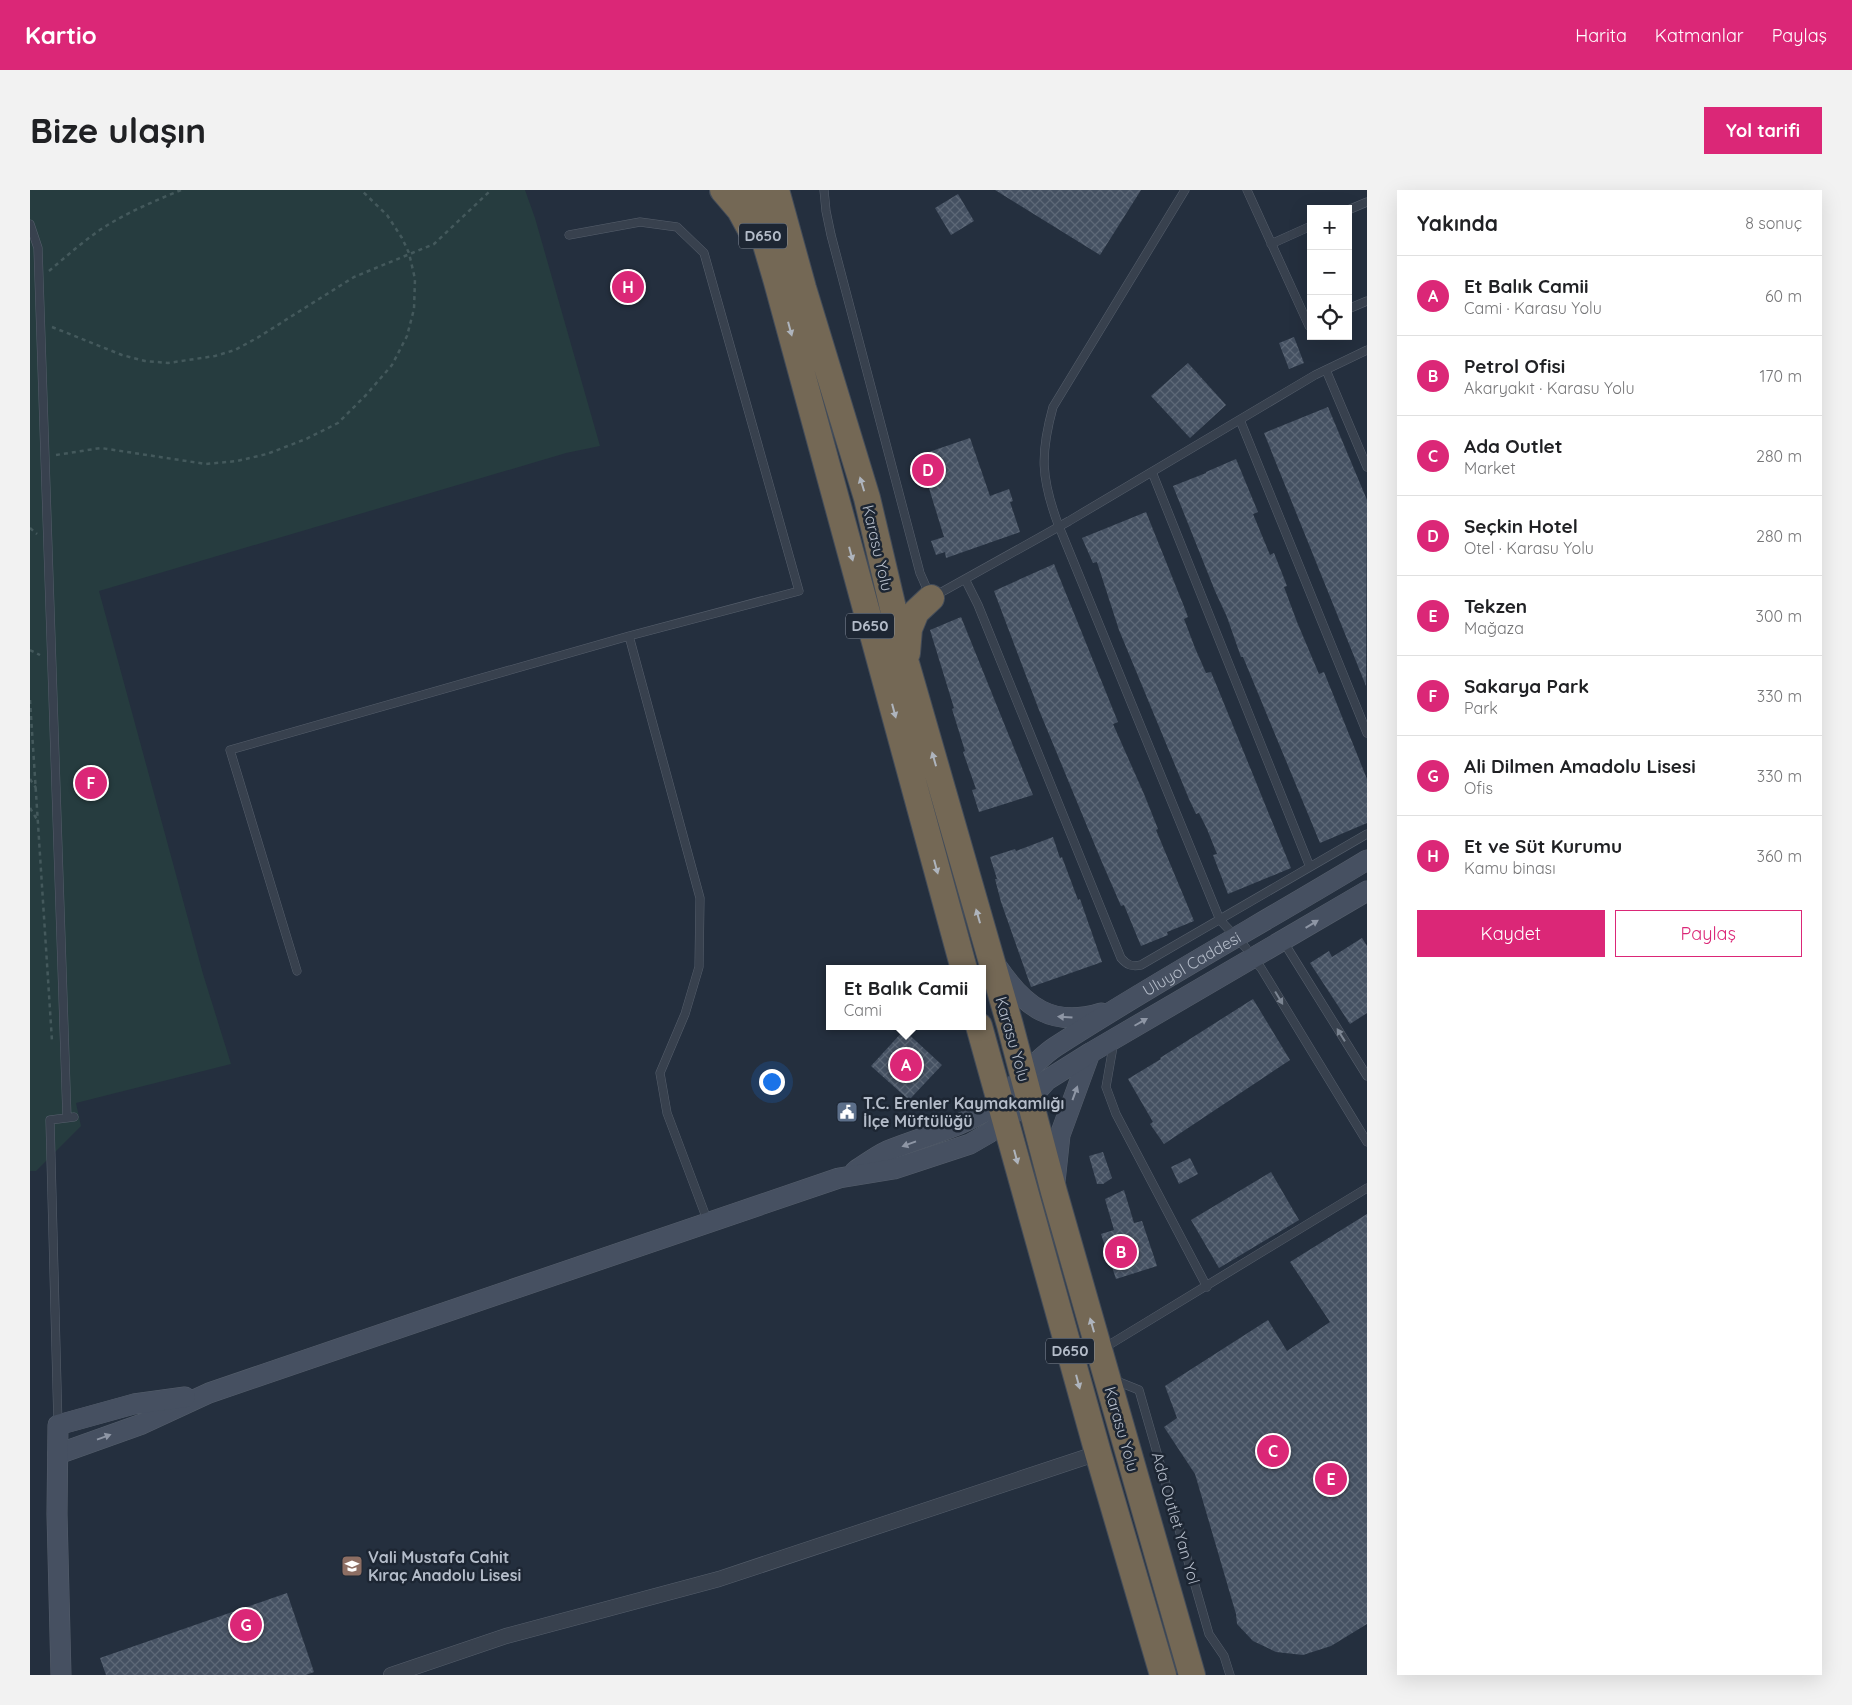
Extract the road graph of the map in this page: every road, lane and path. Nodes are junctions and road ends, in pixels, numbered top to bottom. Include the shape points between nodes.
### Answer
1 (181, 190) edge
2 (361, 190) edge
3 (491, 190) edge
4 (723, 190) edge
5 (750, 190) edge
6 (776, 190) edge
7 (793, 190) edge
8 (824, 190) edge
9 (1185, 190) edge
10 (1247, 190) edge
11 (1367, 202) edge
12 (1352, 208) edge
13 (30, 224) edge
14 (1307, 228) edge
15 (569, 235) dead end
16 (1271, 244) junction
17 (409, 254) junction
18 (39, 280) junction
19 (777, 282) junction
20 (803, 288) junction
21 (1367, 301) edge
22 (1352, 307) edge
23 (1307, 322) edge
24 (41, 323) junction
25 (1367, 350) edge
26 (1326, 370) junction
27 (1240, 420) junction
28 (45, 457) junction
29 (1367, 467) edge
30 (1152, 472) junction
31 (1059, 527) junction
32 (965, 579) junction
33 (931, 598) junction
34 (629, 636) junction
35 (906, 663) junction
36 (30, 700) edge
37 (1367, 733) edge
38 (30, 779) edge
39 (37, 789) junction
40 (30, 808) edge
41 (39, 822) junction
42 (1367, 834) edge
43 (1367, 860) edge
44 (1310, 867) junction
45 (1367, 891) edge
46 (1220, 920) junction
47 (1282, 941) junction
48 (1245, 948) junction
49 (988, 950) junction
50 (963, 965) edge
51 (297, 971) dead end
52 (1113, 1009) junction
53 (980, 1030) edge
54 (1114, 1038) junction
55 (52, 1045) dead end
56 (1090, 1053) junction
57 (1367, 1076) edge
58 (1027, 1088) junction
59 (1003, 1110) junction
60 (1367, 1142) edge
61 (1367, 1188) edge
62 (1054, 1192) junction
63 (709, 1223) junction
64 (1207, 1287) junction
65 (1100, 1351) junction
66 (1107, 1377) junction
67 (209, 1393) junction
68 (58, 1425) junction
69 (1098, 1453) junction
70 (58, 1454) junction
71 (1135, 1474) junction
72 (1109, 1491) junction
73 (61, 1675) edge
74 (391, 1675) edge
75 (1145, 1675) edge
76 (1162, 1675) edge
77 (1192, 1675) edge
78 (1206, 1675) edge
79 (1230, 1675) edge

1 - 18 path via 110,223
2 - 17 path via 387,215
3 - 17 path via 434,244
4 - 19 highway via 740,210
5 - 19 highway, D650
6 - 20 highway, D650
7 - 20 highway, D650
8 - 33 lane via 834,245 920,572
9 - 31 lane via 1053,407 1043,456 1049,501
10 - 16 lane
11 - 12 lane
13 - 18 lane via 38,248
14 - 16 lane
15 - 34 lane via 640,222 677,228 704,253 798,591
16 - 23 lane
17 - 24 path via 354,277 235,350 194,361 146,362
17 - 28 path via 415,279 414,309 407,336 392,365 338,423 268,454 237,461 206,464 101,448
18 - 24 lane
19 -> 50 highway, Karasu Yolu / D650
35 -> 20 highway, Karasu Yolu / D650 via 867,498
21 - 22 lane
24 - 28 lane
25 - 26 lane
26 - 27 lane
26 - 29 lane
27 - 30 lane
27 - 37 lane
28 - 68 lane via 70,1117 50,1120
30 - 31 lane
30 - 44 lane
31 - 32 lane
31 - 46 lane
32 - 33 lane
32 - 46 lane via 1121,958 1126,964 1141,965
33 - 35 highway via 916,612 909,629
34 - 51 lane via 230,750
34 - 63 lane via 700,898 699,967 660,1072 667,1113
49 -> 35 highway, Karasu Yolu / D650
36 - 39 path
38 - 39 path
39 - 41 path
40 - 41 path
41 - 55 path
42 - 44 lane
43 - 48 street, Uluyol Caddesi
44 - 46 lane
47 -> 45 street, Uluyol Caddesi
46 - 48 lane
47 - 48 street, Uluyol Caddesi
57 -> 47 lane
48 - 52 street, Uluyol Caddesi
54 -> 48 street, Uluyol Caddesi
48 -> 60 lane via 1261,968
52 -> 49 street via 1064,1018 1038,1010 1012,988
49 - 58 highway, Karasu Yolu / D650
52 - 58 street, Uluyol Caddesi via 1043,1055
53 - 59 highway, Karasu Yolu / D650
54 - 56 street, Uluyol Caddesi
54 - 64 lane via 1106,1087
56 - 58 street, Uluyol Caddesi via 1048,1080
62 -> 56 street via 1060,1135
58 - 59 street
58 - 62 highway, Karasu Yolu / D650
59 - 63 street via 982,1113 947,1130 886,1152 847,1176
59 -> 69 highway, Karasu Yolu / D650
61 - 64 lane
65 -> 62 highway, Karasu Yolu / D650
63 - 67 street
64 - 65 lane
65 - 66 highway, Karasu Yolu / D650
66 - 71 highway, Karasu Yolu / D650
66 - 79 lane, Ada Outlet Yan Yol via 1139,1390 1209,1634 1224,1656
67 - 68 street via 134,1404
70 -> 67 street via 142,1424
68 - 70 street
69 - 72 highway, Karasu Yolu / D650
69 - 74 street via 719,1579 506,1636
70 - 73 street
71 - 77 highway, Karasu Yolu / D650
71 - 78 highway
72 - 75 highway
72 - 76 highway, Karasu Yolu / D650

